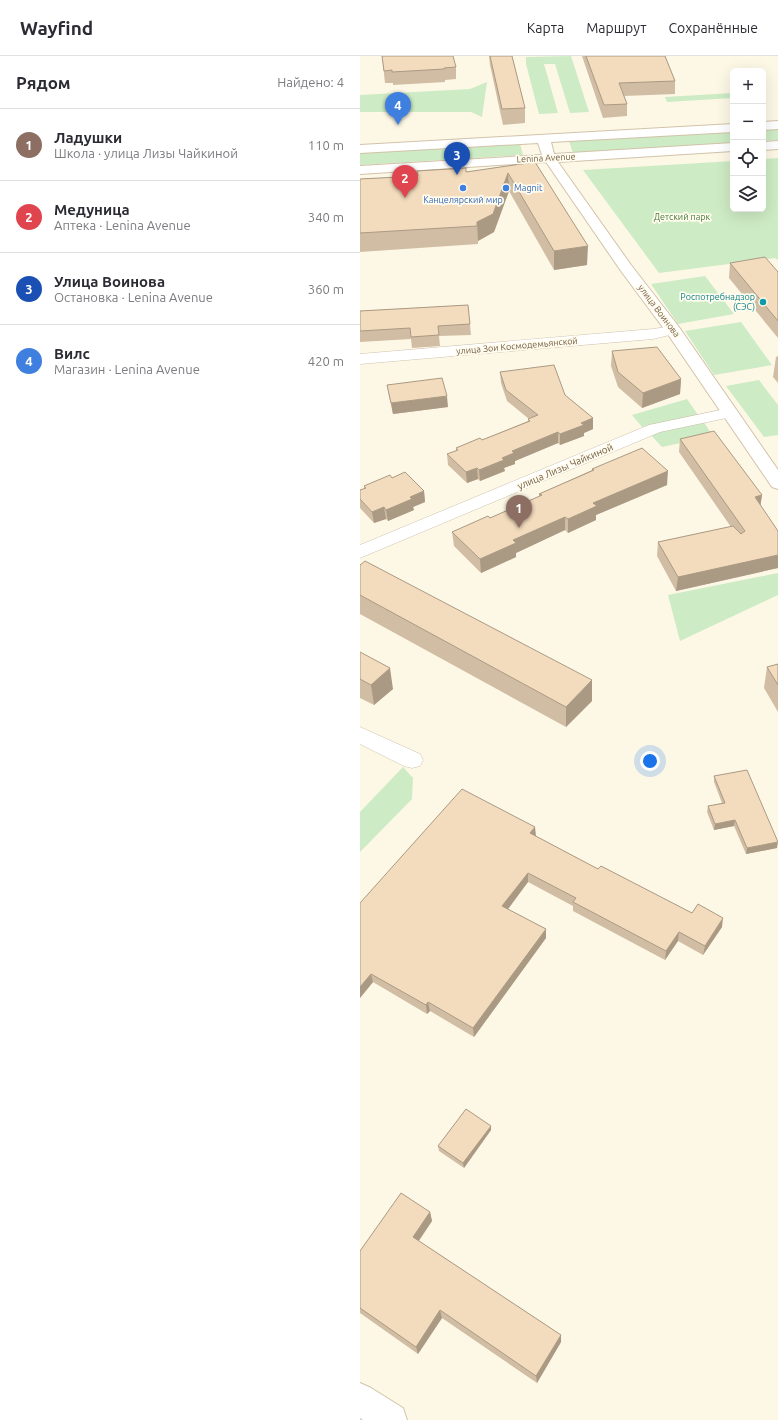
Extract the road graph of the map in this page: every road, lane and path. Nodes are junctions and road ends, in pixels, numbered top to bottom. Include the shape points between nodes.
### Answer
1 (778, 125) edge
2 (766, 126) edge
3 (730, 128) edge
4 (543, 138) junction
5 (778, 145) edge
6 (766, 146) edge
7 (730, 148) edge
8 (360, 149) edge
9 (549, 158) junction
10 (360, 170) edge
11 (673, 330) junction
12 (360, 359) edge
13 (730, 413) junction
14 (778, 483) edge
15 (360, 552) edge
16 (360, 735) edge
17 (412, 760) dead end
18 (360, 1399) edge
19 (391, 1420) edge

1 - 2 main road
3 - 4 main road, Lenina Avenue
4 - 8 main road, Lenina Avenue
4 - 9 main road, улица Воинова
5 - 6 main road
7 - 9 main road, Lenina Avenue
9 - 10 main road, Lenina Avenue
9 - 11 main road, улица Воинова
11 - 12 street, улица Зои Космодемьянской via 653,334
11 - 13 main road, улица Воинова
13 - 14 main road, улица Воинова
13 - 15 street, улица Лизы Чайкиной via 655,428
16 - 17 street
18 - 19 main road

